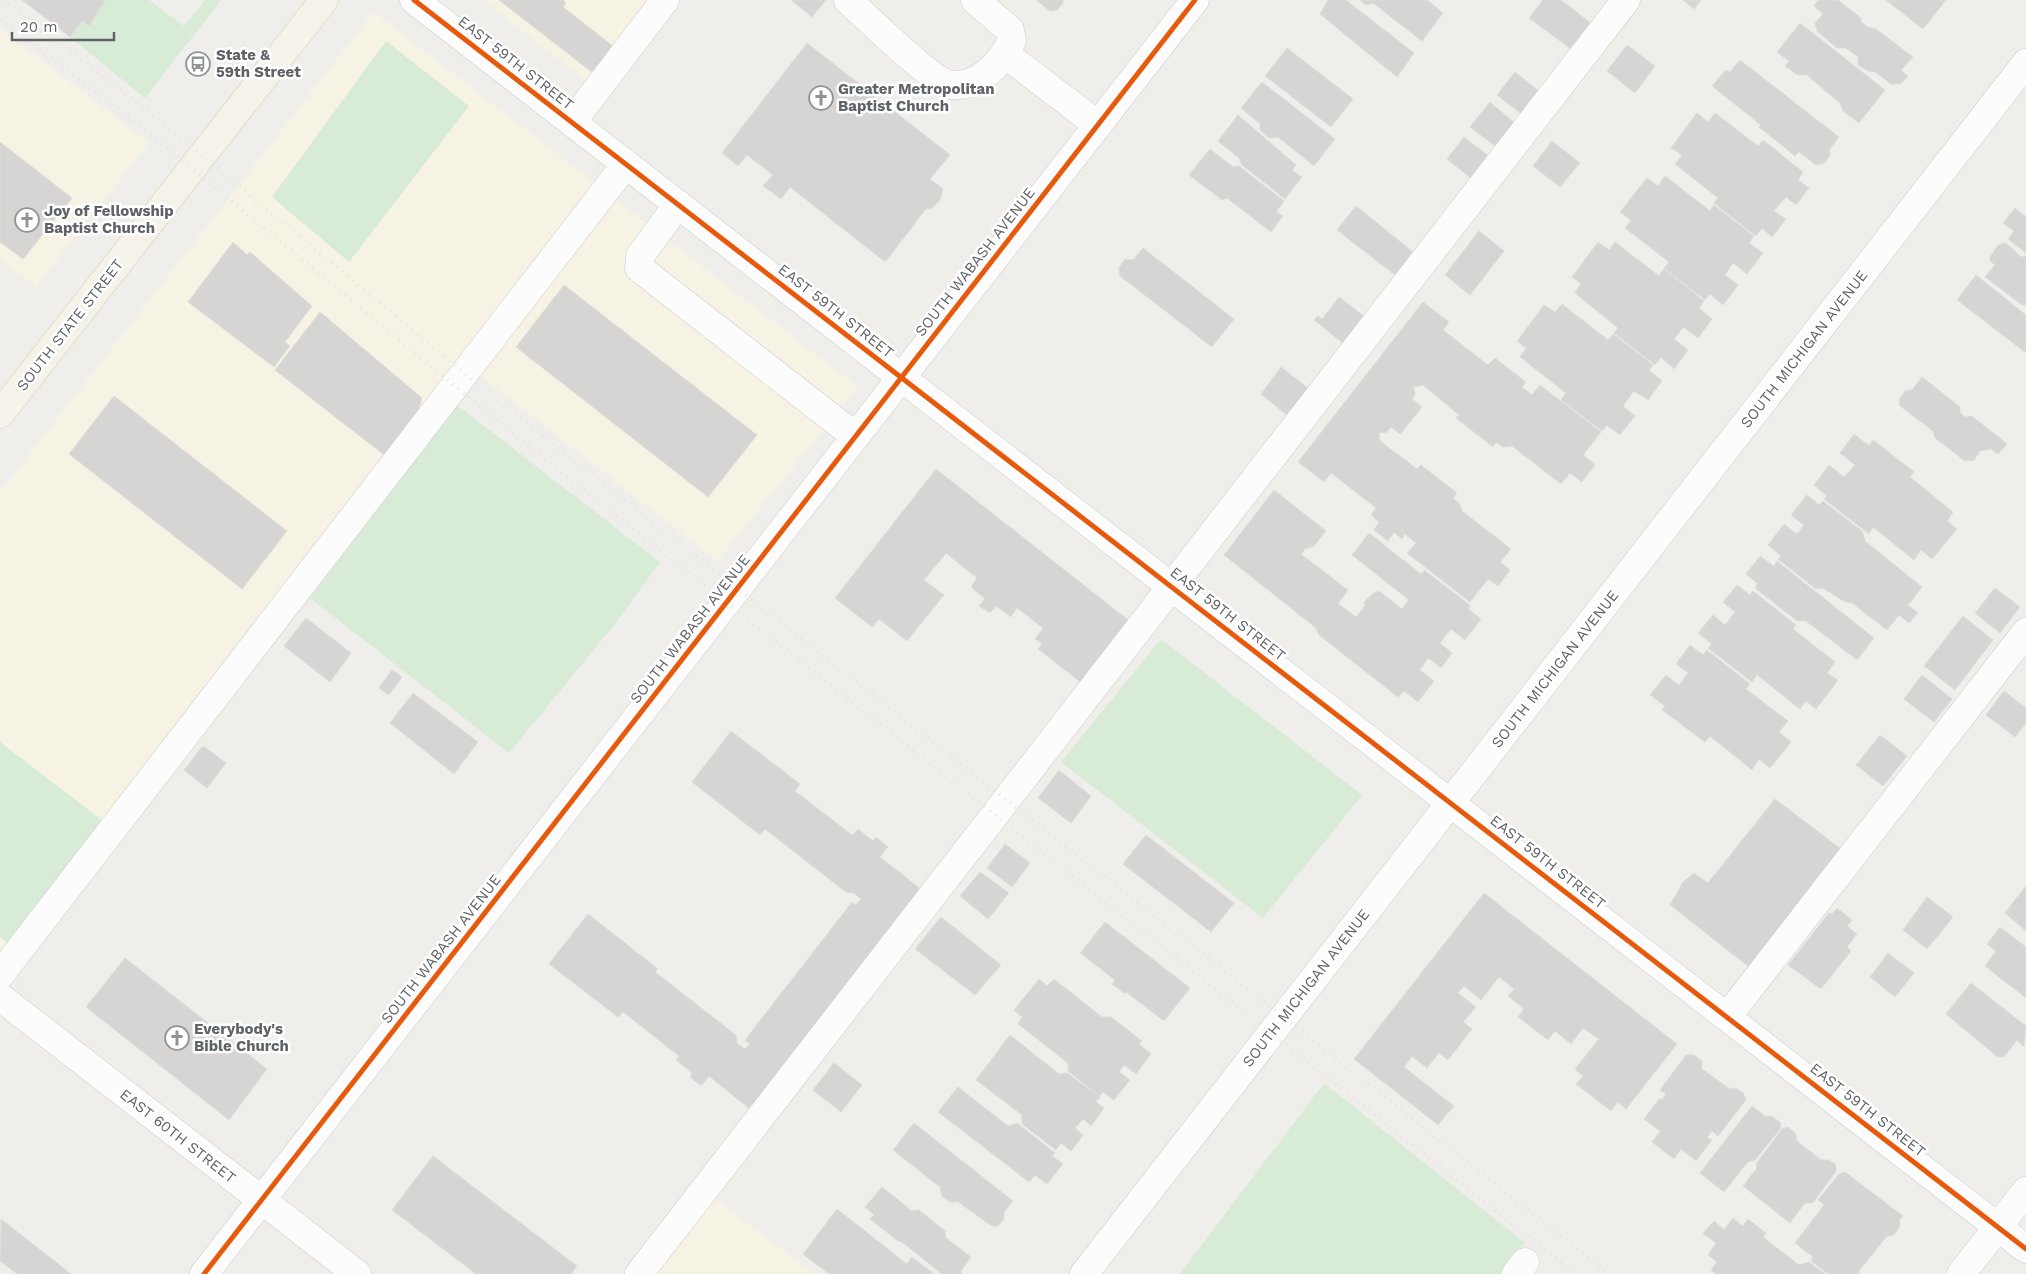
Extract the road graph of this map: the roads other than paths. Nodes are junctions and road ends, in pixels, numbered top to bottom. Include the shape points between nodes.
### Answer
1 (324, 0) edge
2 (414, 0) edge
3 (665, 0) edge
4 (848, 0) edge
5 (975, 0) edge
6 (1195, 0) edge
7 (1626, 0) edge
8 (1005, 54) junction
9 (2026, 63) edge
10 (572, 122) junction
11 (1098, 125) junction
12 (626, 164) junction
13 (678, 204) junction
14 (901, 377) junction
15 (0, 414) edge
16 (855, 436) junction
17 (1171, 586) junction
18 (2026, 632) edge
19 (1450, 803) junction
20 (0, 975) edge
21 (0, 997) edge
22 (1727, 1017) junction
23 (2026, 1190) edge
24 (261, 1200) junction
25 (1998, 1227) junction
26 (2026, 1249) edge
27 (204, 1274) edge
28 (357, 1274) edge
29 (639, 1274) edge
30 (1084, 1274) edge
31 (1961, 1274) edge

1 - 15 main road, SOUTH STATE STREET
2 - 10 street, EAST 59TH STREET
3 - 10 street
4 - 8 street via 915,61 949,85 968,84 990,73
5 - 8 street via 1010,30 1012,41
6 - 11 street, SOUTH WABASH AVENUE
7 - 17 street
8 - 11 street
9 - 19 street, SOUTH MICHIGAN AVENUE
10 - 12 street, EAST 59TH STREET
11 - 14 street, SOUTH WABASH AVENUE
12 - 13 street, EAST 59TH STREET
12 - 20 street
13 - 14 street, EAST 59TH STREET
13 - 16 street via 640,256 638,268
14 - 16 street, SOUTH WABASH AVENUE
14 - 17 street, EAST 59TH STREET
16 - 24 street, SOUTH WABASH AVENUE
17 - 19 street, EAST 59TH STREET
17 - 29 street
18 - 22 street
19 - 22 street, EAST 59TH STREET
19 - 30 street, SOUTH MICHIGAN AVENUE
21 - 24 street, EAST 60TH STREET
22 - 25 street, EAST 59TH STREET
23 - 25 street
24 - 27 street, SOUTH WABASH AVENUE
24 - 28 street, EAST 60TH STREET
25 - 26 street, EAST 59TH STREET
25 - 31 street

